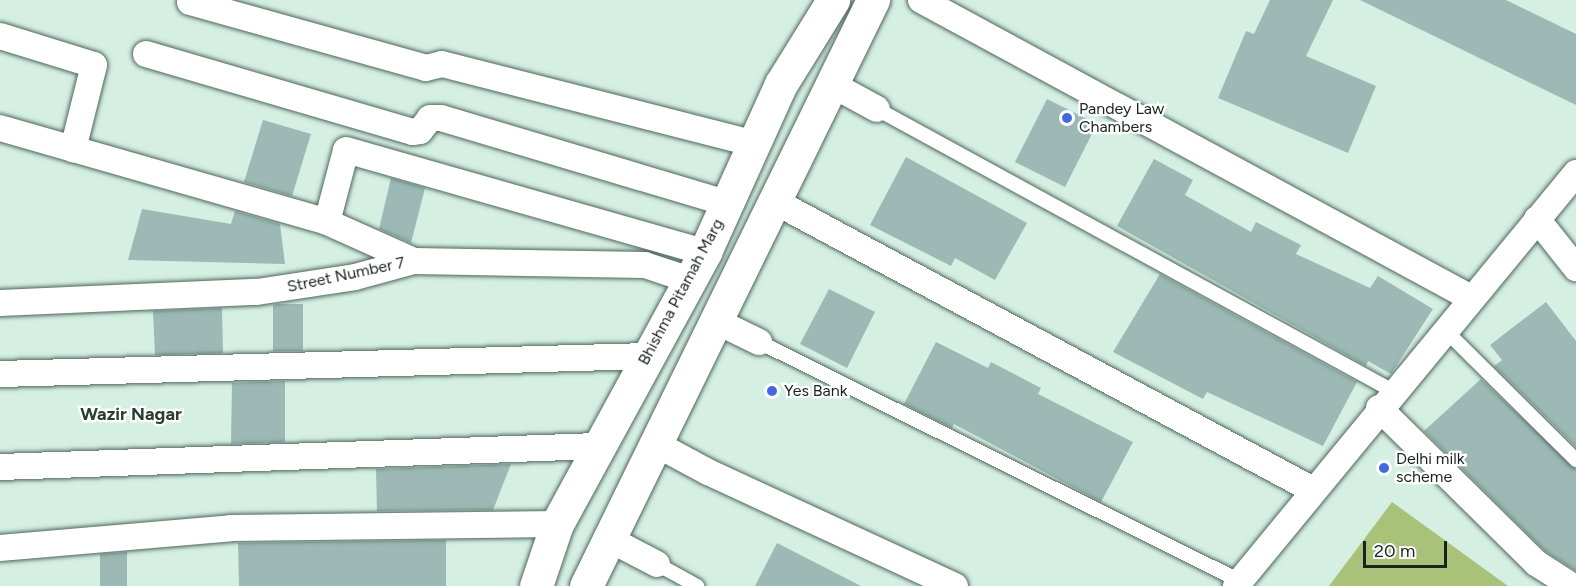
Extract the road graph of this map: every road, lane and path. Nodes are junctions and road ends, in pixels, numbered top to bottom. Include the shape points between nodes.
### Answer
1 (832, 0) edge
2 (873, 0) edge
3 (921, 0) edge
4 (190, 2) dead end
5 (0, 36) edge
6 (146, 54) dead end
7 (831, 84) junction
8 (877, 109) joint
9 (0, 128) edge
10 (753, 143) junction
11 (73, 149) junction
12 (1576, 173) edge
13 (774, 201) junction
14 (727, 203) junction
15 (1537, 219) junction
16 (327, 222) junction
17 (414, 261) junction
18 (698, 266) junction
19 (1576, 268) edge
20 (1471, 298) junction
21 (0, 303) edge
22 (716, 321) junction
23 (1444, 330) junction
24 (759, 342) joint
25 (648, 356) junction
26 (0, 374) edge
27 (1386, 399) junction
28 (656, 444) junction
29 (598, 446) junction
30 (1576, 460) edge
31 (0, 467) edge
32 (1313, 490) junction
33 (557, 524) junction
34 (609, 539) junction
35 (0, 549) edge
36 (657, 564) joint
37 (1238, 584) edge
38 (536, 586) edge
39 (586, 586) edge
40 (697, 586) edge
41 (955, 586) edge
42 (1572, 586) edge

1 - 10 main road, Bhishma Pitamah Marg via 781,84
2 - 7 main road
3 - 20 street
4 - 10 street via 426,68 442,64
5 - 11 street via 94,65
6 - 14 street via 413,132 420,131 430,118 441,118
7 - 8 street
7 - 13 main road
8 - 27 lane
9 - 11 street
10 - 14 main road, Bhishma Pitamah Marg
11 - 16 street
12 - 15 street
13 - 22 main road
13 - 32 street
14 - 18 main road, Bhishma Pitamah Marg
15 - 19 street
15 - 20 street
16 - 17 street
16 - 18 street via 346,150
17 - 18 street, Street Number 7
17 - 21 street, Street Number 7 via 355,277 257,292
18 - 25 main road, Bhishma Pitamah Marg
20 - 23 street
22 - 24 street
22 - 28 main road
23 - 27 street
23 - 30 lane
24 - 37 lane
25 - 26 street
25 - 29 main road, Bhishma Pitamah Marg
27 - 32 street
27 - 42 street via 1536,564
28 - 34 main road
28 - 41 street
29 - 31 street
29 - 33 main road, Bhishma Pitamah Marg
32 - 37 street
33 - 35 street via 231,528
33 - 38 main road, Bhishma Pitamah Marg
34 - 36 street
34 - 39 main road
36 - 40 lane

